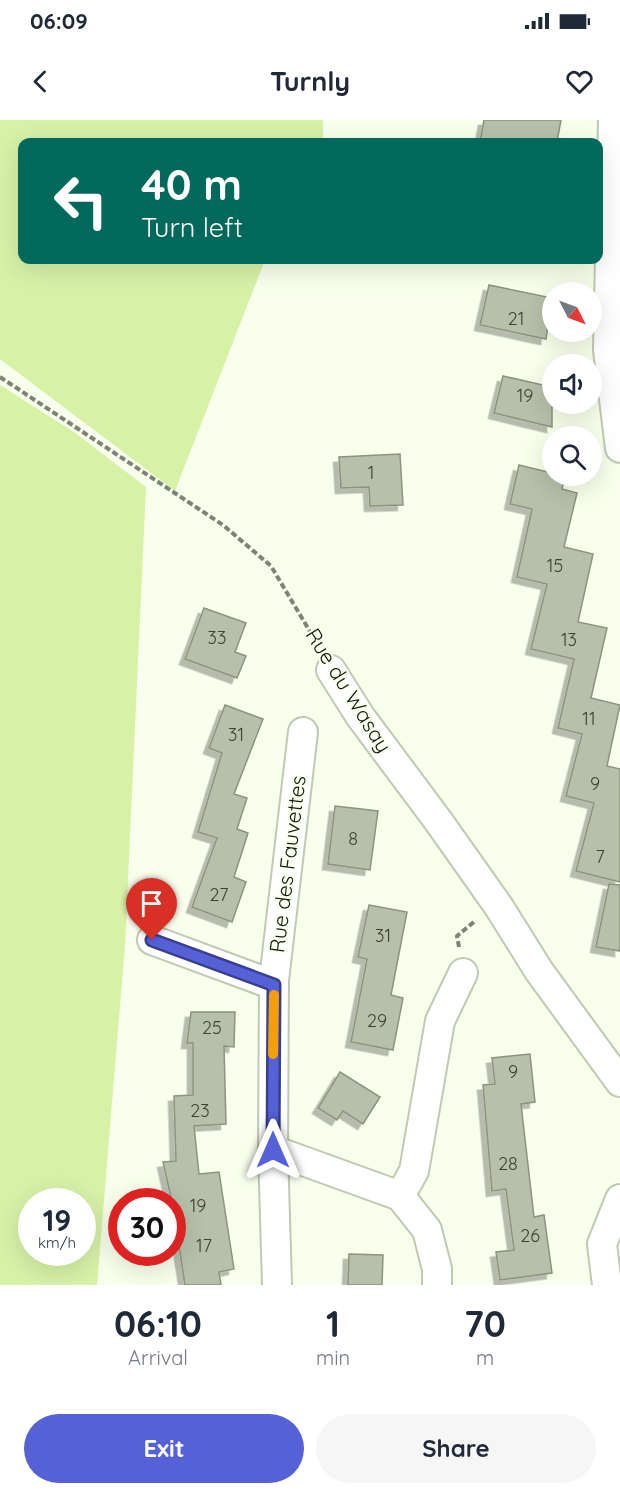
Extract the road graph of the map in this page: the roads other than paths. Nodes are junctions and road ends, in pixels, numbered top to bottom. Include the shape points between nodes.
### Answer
1 (613, 120) edge
2 (620, 448) edge
3 (331, 670) road end
4 (303, 732) dead end
5 (152, 940) dead end
6 (464, 973) road end
7 (274, 985) junction
8 (620, 1082) edge
9 (273, 1150) junction
10 (400, 1196) junction
11 (620, 1199) edge
12 (277, 1285) edge
13 (437, 1285) edge
14 (607, 1285) edge

1 - 2 street via 608,350
3 - 8 street, Rue du Wasay
4 - 7 street, Rue des Fauvettes
5 - 7 street
6 - 10 street via 440,1021 414,1171
7 - 9 street, Rue des Fauvettes
9 - 10 street
9 - 12 street, Rue des Fauvettes
10 - 13 street via 427,1230
11 - 14 street via 602,1244

